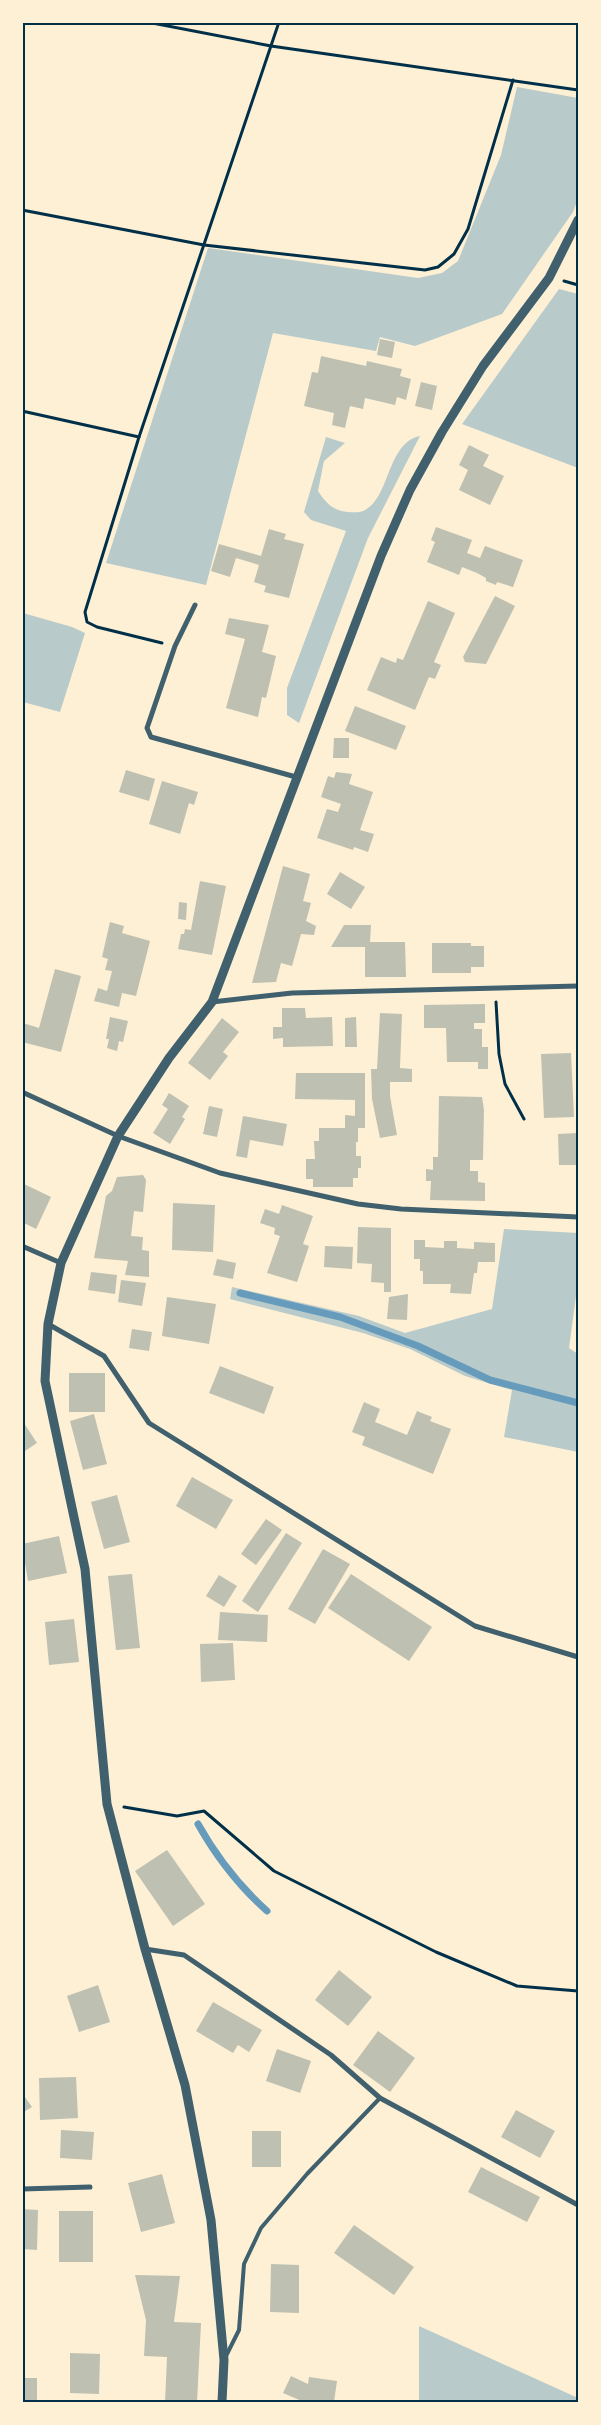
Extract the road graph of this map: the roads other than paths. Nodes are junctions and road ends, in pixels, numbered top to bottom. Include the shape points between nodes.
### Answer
1 (578, 220) edge
2 (195, 606) dead end
3 (296, 777) junction
4 (578, 986) edge
5 (212, 1002) junction
6 (22, 1092) edge
7 (118, 1136) junction
8 (578, 1217) edge
9 (22, 1246) edge
10 (61, 1263) junction
11 (48, 1324) junction
12 (578, 1657) edge
13 (145, 1948) junction
14 (380, 2098) junction
15 (90, 2187) dead end
16 (22, 2189) edge
17 (578, 2205) edge
18 (224, 2360) junction
19 (222, 2402) edge

1 - 3 street via 549,278 483,366 410,490
2 - 3 street via 176,646 147,728 152,737
3 - 5 street
4 - 5 street via 292,992
5 - 7 street via 169,1058
6 - 7 street
7 - 8 street via 220,1172 358,1204
7 - 10 street
9 - 10 street
10 - 11 street
11 - 12 street via 104,1356 149,1423 475,1626
11 - 13 street via 45,1381 85,1569 107,1804
13 - 14 street via 184,1955 331,2055
13 - 18 street via 185,2085 211,2220
14 - 17 street
14 - 18 lane via 307,2174 261,2228 244,2264 239,2330
15 - 16 street
18 - 19 street

